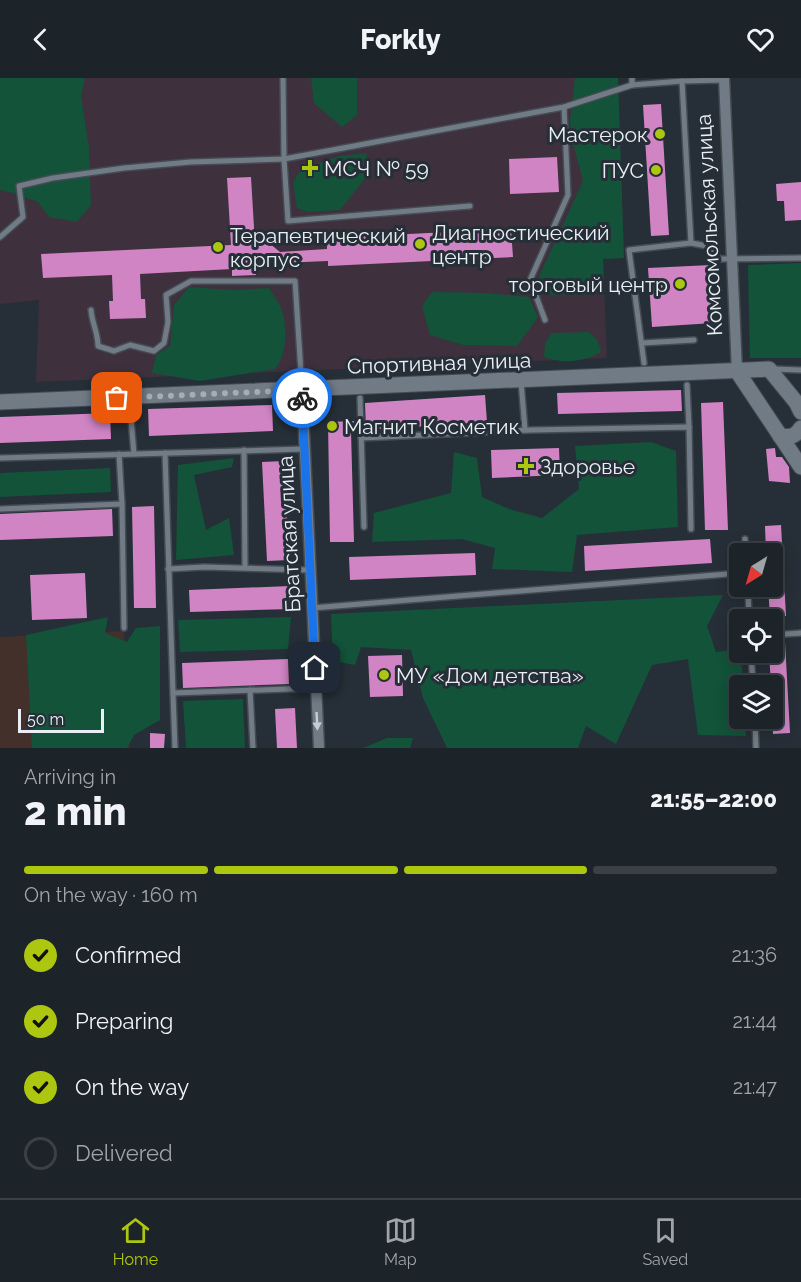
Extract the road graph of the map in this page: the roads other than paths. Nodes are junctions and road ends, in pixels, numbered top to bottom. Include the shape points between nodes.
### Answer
1 (283, 78) edge
2 (724, 79) edge
3 (632, 81) edge
4 (682, 81) junction
5 (564, 107) junction
6 (284, 159) junction
7 (470, 206) dead end
8 (0, 237) edge
9 (692, 243) junction
10 (801, 258) edge
11 (732, 260) junction
12 (91, 310) dead end
13 (545, 320) dead end
14 (694, 340) dead end
15 (642, 343) junction
16 (644, 363) dead end
17 (769, 369) junction
18 (801, 370) edge
19 (737, 371) junction
20 (521, 380) junction
21 (687, 385) dead end
22 (302, 390) junction
23 (360, 398) dead end
24 (0, 402) edge
25 (130, 408) dead end
26 (801, 412) edge
27 (688, 427) junction
28 (801, 428) edge
29 (525, 430) junction
30 (780, 436) junction
31 (361, 438) junction
32 (305, 449) junction
33 (244, 450) junction
34 (165, 453) junction
35 (119, 454) junction
36 (134, 454) junction
37 (0, 458) edge
38 (801, 467) edge
39 (122, 504) junction
40 (0, 509) edge
41 (364, 527) dead end
42 (691, 529) dead end
43 (745, 539) dead end
44 (745, 543) edge
45 (245, 568) junction
46 (168, 569) junction
47 (310, 570) junction
48 (729, 574) edge
49 (312, 608) junction
50 (124, 628) dead end
51 (801, 633) edge
52 (783, 634) edge
53 (316, 688) junction
54 (250, 690) junction
55 (173, 693) junction
56 (755, 729) edge
57 (175, 748) edge
58 (253, 748) edge
59 (318, 748) edge
60 (756, 748) edge

1 - 6 lane
2 - 4 lane
2 - 11 street, Комсомольская улица
3 - 4 lane
3 - 5 lane
4 - 9 lane
5 - 6 lane
5 - 13 lane via 568,195 530,280
6 - 7 lane via 288,221
6 - 8 lane via 124,168 19,186 23,217
9 - 11 lane via 707,246 720,259
9 - 15 lane via 629,250
10 - 11 lane
11 - 19 street, Комсомольская улица
12 - 22 lane via 98,346 114,351 130,345 154,351 164,343 168,322 166,295 191,281 295,281
14 - 15 lane
15 - 16 lane
17 - 18 lane
17 - 19 street
17 - 26 street
19 - 20 street, Спортивная улица
19 - 30 street
20 - 22 street, Спортивная улица
20 - 29 lane
21 - 27 lane
22 - 24 street, Спортивная улица
22 - 32 street, Братская улица
23 - 31 lane
25 - 36 lane
27 - 29 lane
27 - 42 lane
28 - 30 street via 796,435
29 - 31 lane
30 - 38 street
31 - 41 lane
32 - 33 lane
32 - 47 street, Братская улица
33 - 34 lane
33 - 45 lane
34 - 36 lane
34 - 46 lane
35 - 36 lane
35 - 37 lane
35 - 39 lane
39 - 40 lane
39 - 50 lane
43 - 44 lane
45 - 46 lane
45 - 47 lane
46 - 55 lane
47 - 49 street, Братская улица
48 - 49 lane
49 - 53 street, Братская улица
51 - 52 lane
53 - 54 lane
53 -> 59 street, Братская улица
54 - 55 lane
54 - 58 lane
55 - 57 lane
56 - 60 lane

